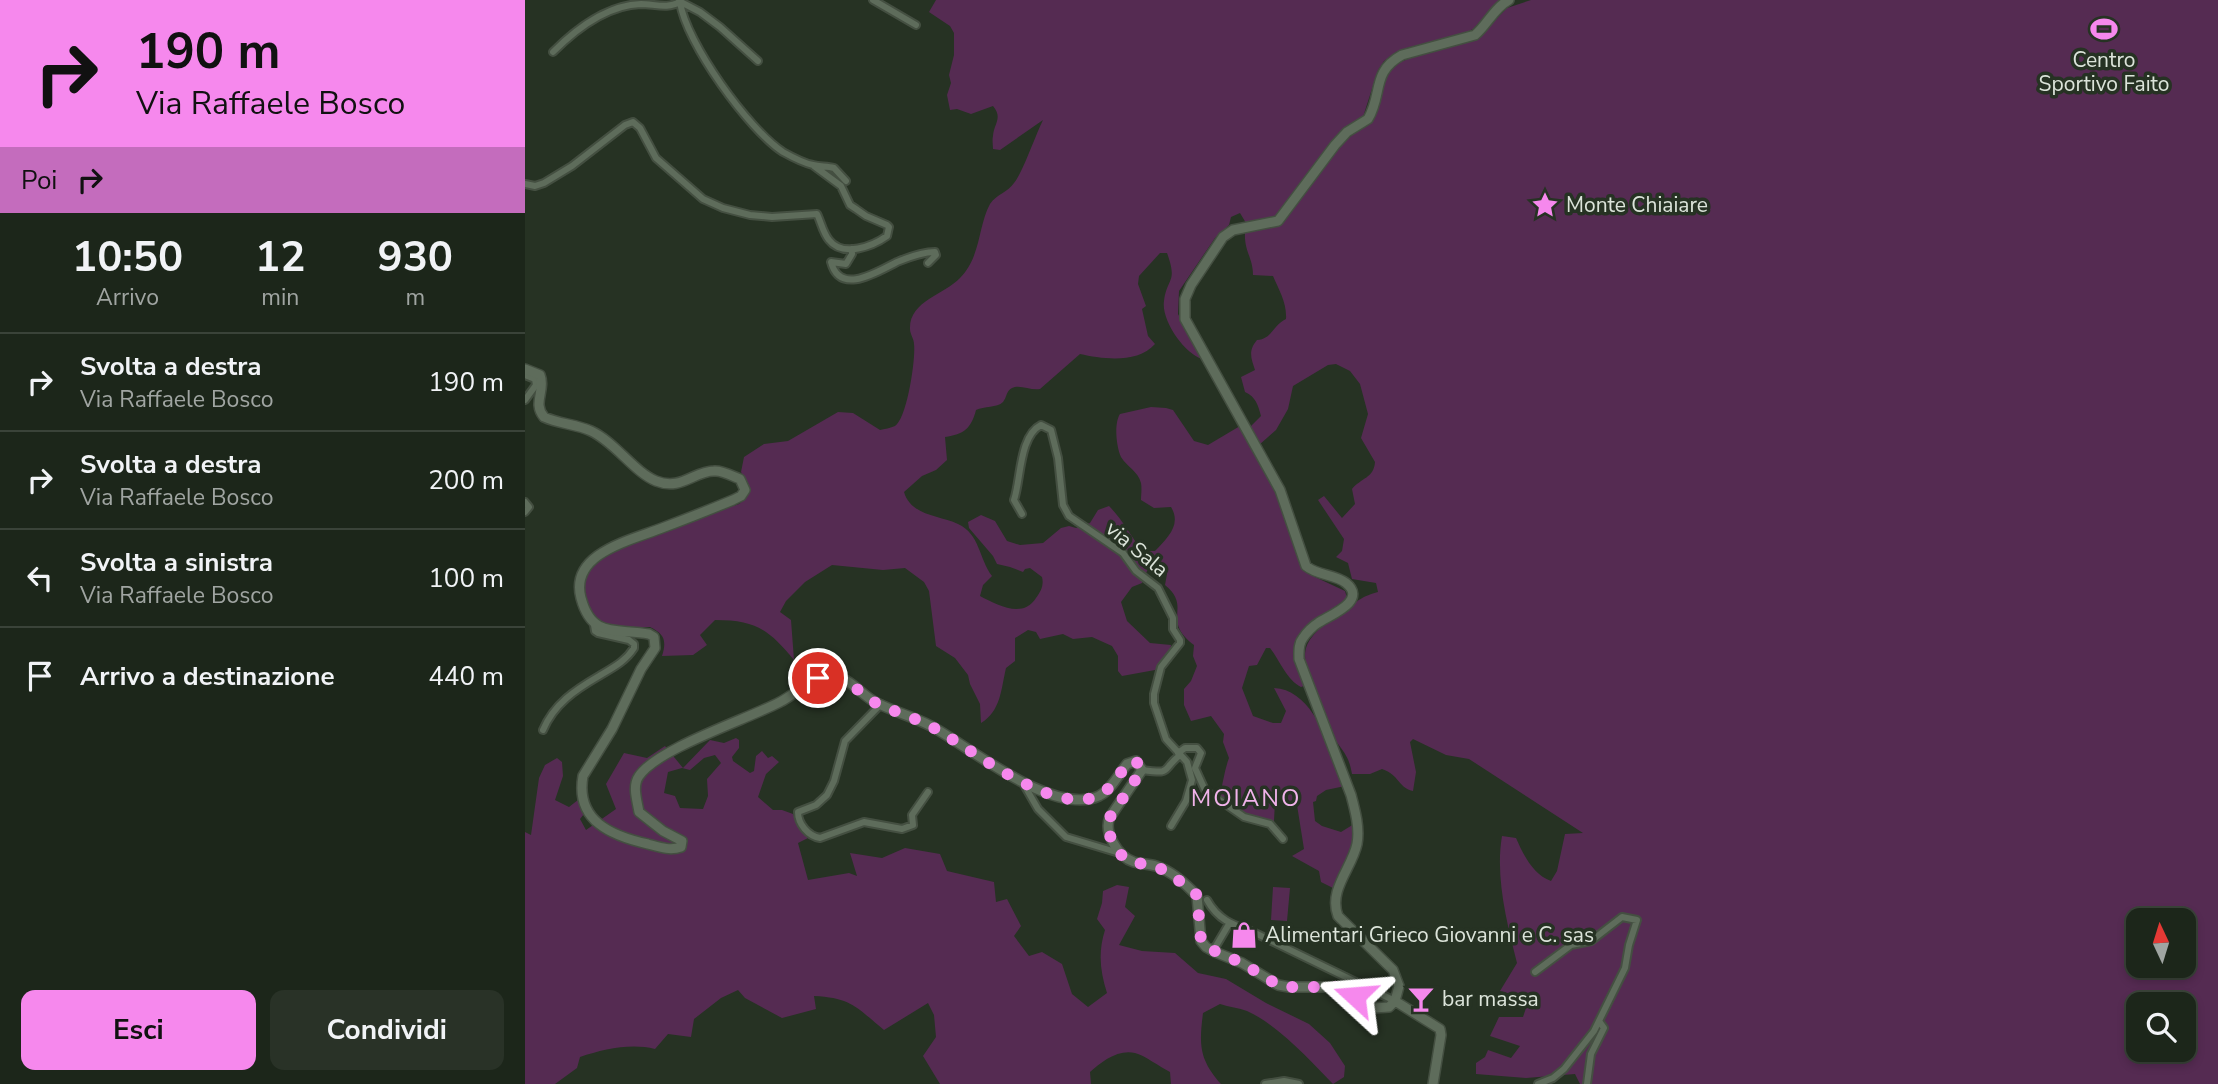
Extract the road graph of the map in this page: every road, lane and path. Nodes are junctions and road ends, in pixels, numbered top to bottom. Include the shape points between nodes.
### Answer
1 (873, 0) edge
2 (1509, 0) edge
3 (679, 1) edge
4 (916, 25) dead end
5 (553, 52) dead end
6 (758, 61) dead end
7 (814, 166) junction
8 (845, 181) dead end
9 (525, 184) edge
10 (852, 249) junction
11 (928, 262) dead end
12 (525, 369) edge
13 (525, 375) edge
14 (525, 400) edge
15 (525, 502) edge
16 (525, 512) edge
17 (1022, 514) dead end
18 (594, 625) junction
19 (881, 704) junction
20 (543, 730) dead end
21 (1179, 754) junction
22 (1142, 770) junction
23 (1023, 783) junction
24 (928, 792) dead end
25 (1171, 826) dead end
26 (1283, 839) dead end
27 (1116, 852) dead end
28 (1207, 900) dead end
29 (1229, 924) junction
30 (1213, 951) junction
31 (1535, 972) dead end
32 (1395, 1002) junction
33 (1599, 1021) junction
34 (1265, 1084) edge
35 (1299, 1084) edge
36 (1433, 1084) edge
37 (1538, 1084) edge
38 (1587, 1084) edge

1 - 4 street
2 - 32 street via 1475,35 1391,61 1381,73 1368,119 1335,145 1278,221 1233,230 1223,237 1185,299 1185,318 1280,490 1306,566 1349,584 1353,593 1347,606 1302,638 1299,659 1355,811 1357,844 1335,908 1393,970 1399,986
3 - 5 street via 672,6 641,4 617,10 578,29
3 - 6 street via 720,27
3 - 7 street via 697,46 741,111 769,142
7 - 8 street via 834,168
7 - 10 street via 841,186 850,205 887,225 890,232 879,241
9 - 10 street via 544,183 633,122 656,158 703,199 750,215 817,214 832,244
10 - 11 street via 846,264 831,262 847,281 935,252
12 - 18 street via 542,379 538,404 544,417 589,430 647,476 667,483 685,482 713,471 744,484 738,498 621,542 587,566 579,587
13 - 14 street via 536,384
15 - 16 street via 529,507
17 - 21 street, via Sala via 1014,500 1019,472 1029,438 1041,425 1051,430 1063,505 1069,516 1122,553 1136,571 1159,587 1173,618 1180,643 1161,667 1154,703 1166,739
18 - 19 street via 649,634 656,643 582,784 595,821 624,838 670,849 681,847 678,837 639,812 635,786 644,769 688,743 829,676 846,681
18 - 20 street via 598,633 629,640 634,648 620,663 559,703
19 - 23 street via 933,727
19 - 24 street via 845,741 827,795 798,812 802,825 820,838 864,822 906,829 913,825 912,815
21 - 22 street via 1167,772
21 - 25 street via 1187,762 1192,780
21 - 26 street via 1197,748 1201,753 1195,768 1205,790 1244,817 1270,824
22 - 23 street via 1136,761 1127,764 1105,792 1092,797 1066,797
22 - 30 street via 1110,817 1107,831 1122,856 1156,866 1197,895 1201,941
23 - 27 street via 1038,809 1066,837
28 - 29 street
29 - 30 street
29 - 32 street
30 - 32 street via 1278,985 1337,987 1374,1008
31 - 33 street via 1571,945 1591,941 1622,917 1637,920 1625,968
32 - 36 street via 1440,1029
33 - 37 street via 1564,1069
33 - 38 street via 1604,1028 1591,1055
34 - 35 street

